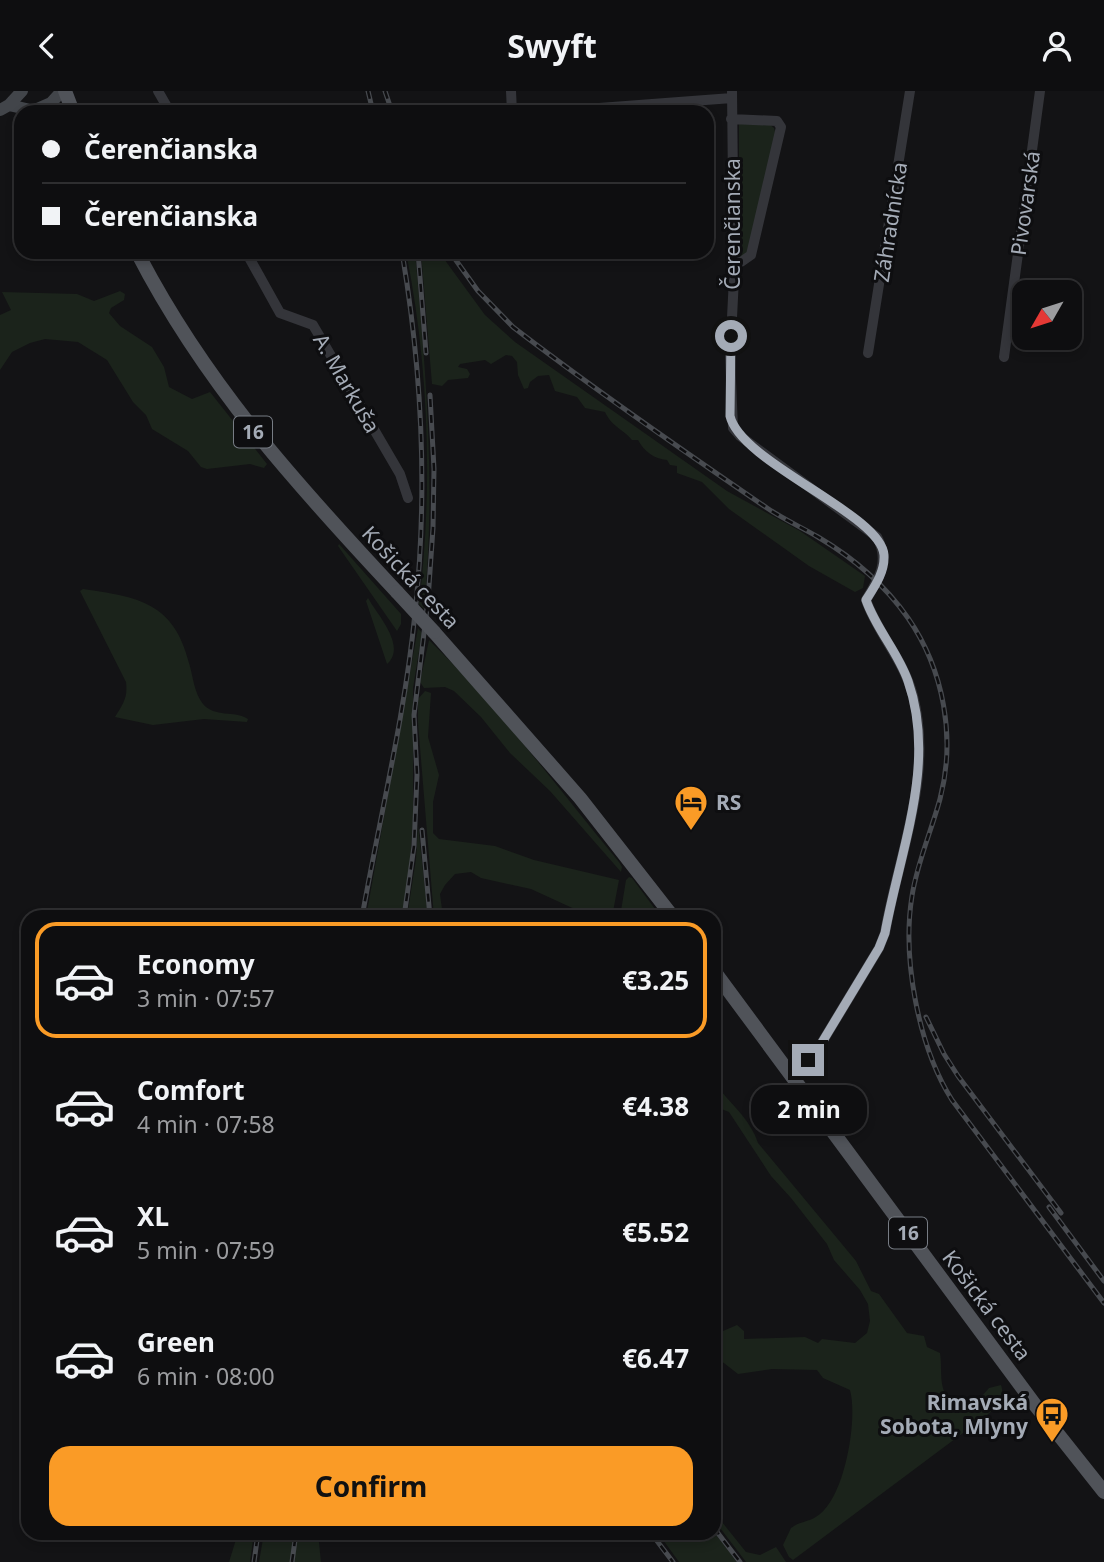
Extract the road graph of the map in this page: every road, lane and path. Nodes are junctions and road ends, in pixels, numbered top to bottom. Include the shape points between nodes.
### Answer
1 (22, 91) edge
2 (64, 91) edge
3 (910, 91) edge
4 (1040, 91) edge
5 (732, 94) edge
6 (48, 105) edge
7 (636, 105) edge
8 (5, 107) edge
9 (731, 119) junction
10 (141, 259) edge
11 (250, 259) edge
12 (733, 263) junction
13 (868, 353) dead end
14 (1004, 357) dead end
15 (408, 498) dead end
16 (668, 910) edge
17 (721, 980) edge
18 (790, 1073) junction
19 (1104, 1492) edge

1 - 8 street
2 - 6 street
3 - 13 street, Záhradnícka
4 - 14 street, Pivovarská
5 - 7 street
5 - 9 street, Čerenčianska
9 - 12 street, Čerenčianska
9 - 12 street via 777,121 780,127 751,255
10 - 16 main road, Košická cesta / 16, bridge via 165,305 233,407 309,498 571,787
11 - 15 street, A. Markuša via 279,313 313,325 400,474
12 - 18 street, Čerenčianska via 733,428 877,537 884,564 866,600 902,665 919,728 917,787 885,933 818,1049
17 - 18 main road, Košická cesta / 16
18 - 19 main road, Košická cesta / 16

